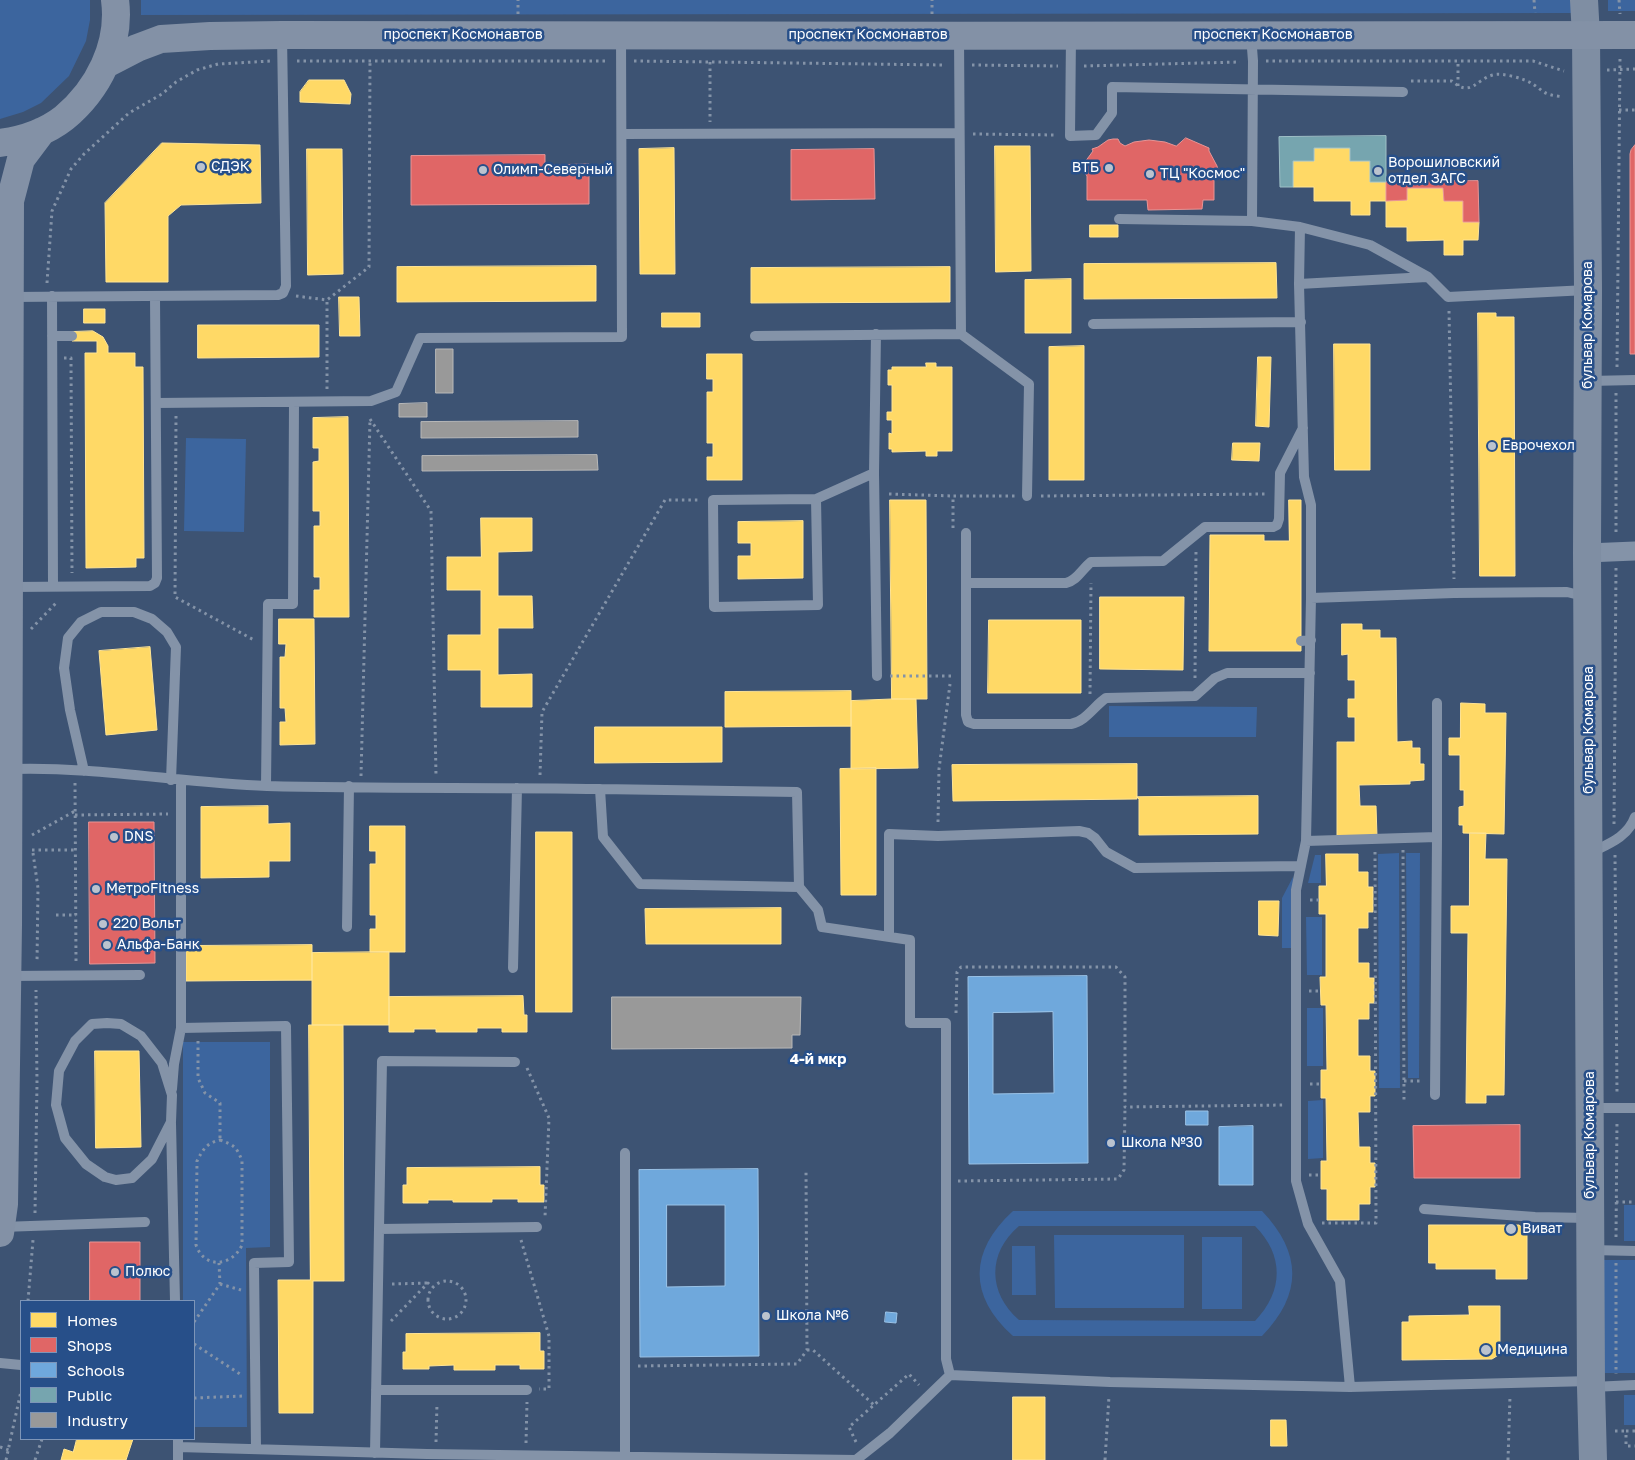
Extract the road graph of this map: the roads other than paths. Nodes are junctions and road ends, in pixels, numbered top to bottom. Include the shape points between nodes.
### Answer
1 (115, 0) edge
2 (1584, 0) edge
3 (282, 35) junction
4 (620, 35) junction
5 (959, 35) junction
6 (1071, 35) junction
7 (1251, 35) junction
8 (1635, 35) edge
9 (1586, 36) junction
10 (106, 64) junction
11 (1252, 90) junction
12 (1403, 92) road end
13 (42, 131) junction
14 (960, 133) junction
15 (622, 134) junction
16 (0, 143) edge
17 (1119, 219) dead end
18 (1252, 221) junction
19 (1300, 227) junction
20 (1428, 277) junction
21 (1300, 284) junction
22 (1588, 290) junction
23 (52, 296) junction
24 (155, 296) junction
25 (10, 297) junction
26 (1301, 322) junction
27 (1094, 324) dead end
28 (876, 334) junction
29 (961, 334) junction
30 (52, 336) junction
31 (72, 336) dead end
32 (755, 336) dead end
33 (1635, 380) edge
34 (1588, 381) junction
35 (156, 403) junction
36 (294, 403) junction
37 (1303, 428) junction
38 (874, 473) junction
39 (1027, 496) road end
40 (816, 499) junction
41 (966, 533) dead end
42 (1626, 552) edge
43 (1587, 553) junction
44 (966, 583) junction
45 (53, 586) junction
46 (6, 592) edge
47 (1588, 597) junction
48 (1311, 598) junction
49 (1310, 673) junction
50 (877, 676) dead end
51 (1437, 703) dead end
52 (9, 769) junction
53 (79, 771) junction
54 (176, 780) junction
55 (266, 786) junction
56 (349, 786) junction
57 (517, 788) junction
58 (600, 789) junction
59 (1635, 817) edge
60 (1437, 837) junction
61 (1306, 841) junction
62 (1589, 854) junction
63 (1301, 866) junction
64 (799, 887) junction
65 (347, 926) dead end
66 (4, 933) edge
67 (889, 936) junction
68 (513, 968) dead end
69 (140, 975) dead end
70 (7, 976) junction
71 (181, 1028) junction
72 (515, 1062) road end
73 (172, 1095) junction
74 (1435, 1095) dead end
75 (1590, 1108) junction
76 (1635, 1108) edge
77 (170, 1122) junction
78 (625, 1153) dead end
79 (1424, 1209) dead end
80 (1590, 1218) junction
81 (145, 1222) dead end
82 (537, 1227) road end
83 (379, 1229) junction
84 (0, 1230) edge
85 (1603, 1251) junction
86 (1635, 1251) edge
87 (174, 1300) edge
88 (0, 1363) edge
89 (20, 1365) edge
90 (948, 1371) junction
91 (1599, 1385) junction
92 (1635, 1385) edge
93 (1350, 1387) junction
94 (376, 1390) junction
95 (527, 1390) road end
96 (178, 1443) edge
97 (256, 1449) junction
98 (376, 1453) junction
99 (347, 1456) edge
100 (427, 1457) edge
101 (624, 1457) junction
102 (178, 1460) edge
103 (834, 1460) edge
104 (1593, 1460) edge

1 - 10 main road via 114,33
2 - 9 street, бульвар Комарова
3 - 4 main road, проспект Космонавтов
3 - 10 main road, проспект Космонавтов via 161,39
3 - 24 lane via 286,286 283,293
4 - 5 main road, проспект Космонавтов
4 - 15 lane
5 - 6 main road, проспект Космонавтов
5 - 14 lane
6 - 7 main road, проспект Космонавтов
6 - 11 lane via 1070,136 1096,135 1112,113 1112,87
7 - 9 main road, проспект Космонавтов
7 - 11 lane
8 - 9 main road, проспект Космонавтов
9 - 22 street, бульвар Комарова
10 - 13 main road via 94,86 76,106
11 - 12 lane
11 - 18 lane
13 - 16 main road
13 - 25 main road via 21,159 13,185 10,201
14 - 15 lane
14 - 29 lane
15 - 36 lane via 622,337 420,338 396,392 371,402
17 - 18 lane
18 - 19 lane
19 - 20 lane via 1370,245
19 - 21 lane
20 - 21 lane
20 - 22 lane via 1448,298
21 - 26 lane
22 - 34 street, бульвар Комарова
23 - 24 lane
23 - 25 lane
23 - 30 lane
24 - 35 lane
25 - 46 main road
26 - 27 lane
26 - 37 lane
28 - 29 lane
28 - 32 lane
28 - 38 lane
29 - 39 lane via 1028,384
30 - 31 lane
30 - 45 lane
33 - 34 lane
34 - 43 street, бульвар Комарова
35 - 36 lane
35 - 45 lane via 155,583 150,586
36 - 55 lane via 293,604 268,604
37 - 44 lane via 1280,473 1279,520 1273,527 1205,527 1163,560 1091,562 1076,578 1066,583
37 - 48 lane via 1304,477 1312,505
38 - 40 lane
38 - 50 lane
40 - 40 lane via 818,605 714,607 713,500
41 - 44 lane
42 - 43 street
43 - 47 street, бульвар Комарова
44 - 49 lane via 966,716 968,722 974,724 1078,723 1106,698 1195,696 1214,678 1226,673
45 - 46 lane
46 - 52 main road
47 - 48 lane via 1567,592 1454,592
47 - 62 street, бульвар Комарова
48 - 49 lane via 1306,641
49 - 61 lane
51 - 60 lane
52 - 53 lane
52 - 66 main road
53 - 54 lane
53 - 54 lane via 64,668 68,638 81,622 101,612 134,612 152,619 167,632 176,647
54 - 55 lane
54 - 71 lane via 181,814
55 - 56 lane
56 - 57 lane
56 - 65 lane
57 - 58 lane
57 - 68 lane
58 - 64 lane via 603,837 640,884
58 - 64 lane via 798,792
59 - 62 lane via 1632,827 1615,841
60 - 61 lane
60 - 74 lane
61 - 63 lane
62 - 75 street, бульвар Комарова
63 - 67 lane via 1136,868 1106,852 1088,833 1079,831 938,836 889,834
63 - 93 lane via 1296,890 1296,1181 1308,1224 1340,1281
64 - 67 lane via 818,910 822,927
66 - 70 main road
67 - 90 lane via 910,940 910,1023 946,1023
69 - 70 lane
70 - 84 main road via 4,1204
71 - 73 lane
71 - 97 lane via 286,1026 289,1262 254,1263
72 - 83 lane via 382,1061
73 - 77 lane
73 - 77 lane via 162,1062 141,1036 121,1024 92,1024 75,1041 59,1071 56,1105 65,1138 86,1164 105,1177 116,1180 132,1178 152,1159
75 - 76 lane
75 - 80 street, бульвар Комарова
77 - 87 lane
78 - 101 lane
79 - 80 lane
80 - 85 street, бульвар Комарова
81 - 84 lane
82 - 83 lane
83 - 94 lane
85 - 86 lane
85 - 91 street, бульвар Комарова
88 - 89 lane
90 - 93 lane via 1110,1382
90 - 103 lane via 890,1432 856,1460
91 - 92 lane
91 - 93 lane
91 - 104 street, бульвар Комарова
94 - 95 lane
94 - 98 lane
96 - 97 lane
96 - 102 lane
97 - 99 lane
98 - 99 lane
98 - 100 lane
100 - 101 lane
101 - 103 lane

